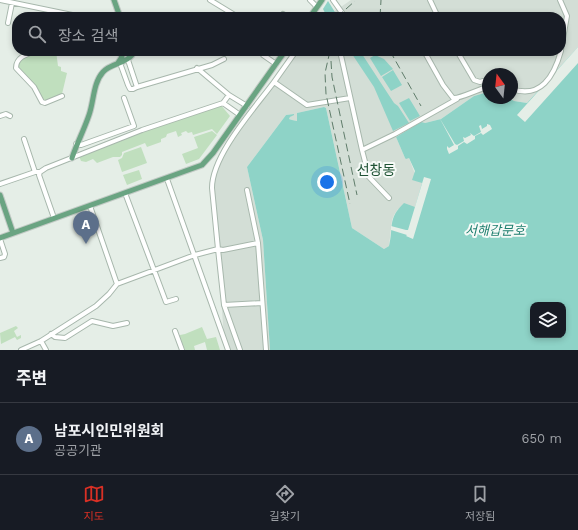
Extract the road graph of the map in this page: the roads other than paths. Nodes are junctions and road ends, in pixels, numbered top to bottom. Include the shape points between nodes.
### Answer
1 (0, 0) edge
2 (114, 0) edge
3 (210, 0) edge
4 (310, 0) edge
5 (333, 0) edge
6 (430, 0) edge
7 (560, 0) edge
8 (12, 3) junction
9 (320, 4) edge
10 (57, 12) edge
11 (118, 12) edge
12 (230, 12) edge
13 (314, 12) edge
14 (341, 12) edge
15 (436, 12) edge
16 (565, 12) edge
17 (8, 23) dead end
18 (23, 56) edge
19 (120, 56) edge
20 (131, 56) edge
21 (264, 56) edge
22 (282, 56) edge
23 (292, 56) edge
24 (341, 56) edge
25 (427, 56) edge
26 (460, 56) edge
27 (559, 56) edge
28 (224, 59) dead end
29 (128, 60) junction
30 (119, 64) junction
31 (276, 64) junction
32 (197, 68) junction
33 (482, 81) edge
34 (274, 82) junction
35 (137, 87) junction
36 (482, 88) edge
37 (518, 90) edge
38 (229, 95) junction
39 (62, 96) dead end
40 (124, 98) dead end
41 (350, 98) junction
42 (457, 99) junction
43 (223, 103) junction
44 (243, 110) junction
45 (0, 116) edge
46 (10, 116) dead end
47 (24, 139) dead end
48 (76, 144) junction
49 (362, 150) junction
50 (72, 158) junction
51 (37, 172) junction
52 (167, 179) junction
53 (0, 184) edge
54 (247, 190) dead end
55 (125, 193) junction
56 (0, 195) edge
57 (389, 198) dead end
58 (90, 206) junction
59 (54, 218) junction
60 (13, 233) junction
61 (0, 239) edge
62 (258, 243) junction
63 (218, 249) junction
64 (195, 256) junction
65 (0, 258) edge
66 (154, 270) junction
67 (117, 284) junction
68 (176, 298) dead end
69 (262, 303) junction
70 (224, 305) junction
71 (127, 323) dead end
72 (175, 331) dead end
73 (51, 334) junction
74 (41, 341) junction
75 (21, 350) edge
76 (46, 350) edge
77 (182, 350) edge
78 (228, 350) edge
79 (240, 350) edge
80 (266, 350) edge

1 - 8 street
2 - 11 main road
3 - 12 street
4 - 9 street
5 - 14 street
6 - 15 street
7 - 16 street
8 - 10 street
8 - 17 street
9 - 13 main road
18 - 39 street via 18,59 16,68 34,87 42,102
19 - 30 main road
20 - 29 main road
21 - 31 street
22 - 31 main road
23 - 34 street
24 - 41 street
25 - 42 street via 448,94
26 - 33 street via 474,80
27 - 37 street via 553,73 538,89 527,92
28 - 32 street
29 - 30 main road
29 - 35 street
30 - 35 street via 130,88
30 - 48 main road via 109,67 101,74 88,117
31 - 44 main road
32 - 35 street
32 - 38 street
34 - 41 street via 307,105
34 - 63 street via 225,149 214,175 212,188
36 - 42 street
38 - 43 street
38 - 44 street
40 - 48 street via 134,126 81,145
41 - 49 street
42 - 49 street
43 - 44 street
43 - 50 street via 142,130
44 - 52 main road via 204,164
45 - 46 street
47 - 51 street
48 - 50 main road
49 - 57 street via 369,177
50 - 51 street
51 - 53 street
51 - 59 street
52 - 55 main road
52 - 64 street
54 - 62 street
55 - 58 main road
55 - 66 street
56 - 60 main road
58 - 59 main road
58 - 67 street
59 - 60 main road
60 - 61 main road
61 - 65 street via 5,254
62 - 63 street
62 - 69 street
63 - 64 street
63 - 70 street
64 - 66 street
64 - 78 street
66 - 67 street
66 - 68 street via 166,302
67 - 73 street via 96,306
69 - 70 street
69 - 80 street
70 - 79 street
71 - 73 street via 113,326 92,321 65,338 54,338
72 - 77 street
73 - 74 street
74 - 75 street
74 - 76 street

